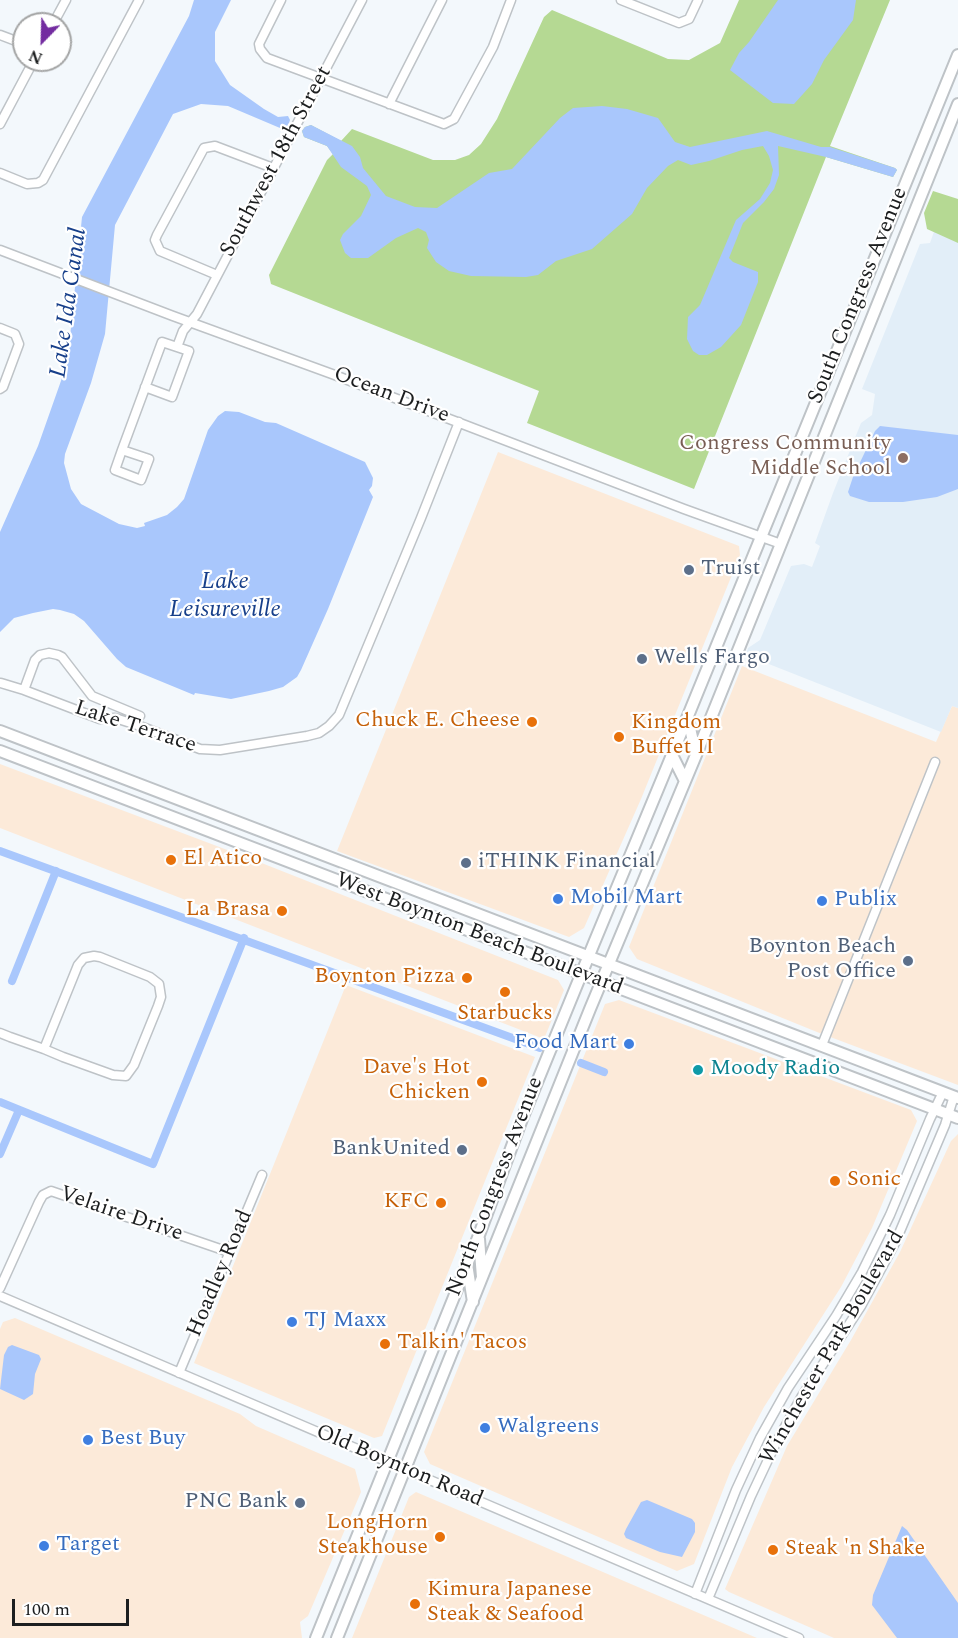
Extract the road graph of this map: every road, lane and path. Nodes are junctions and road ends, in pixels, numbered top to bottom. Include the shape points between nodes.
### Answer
1 (139, 0) edge
2 (281, 0) edge
3 (362, 0) edge
4 (442, 0) edge
5 (511, 0) edge
6 (621, 0) edge
7 (698, 0) edge
8 (958, 54) edge
9 (26, 72) edge
10 (321, 78) junction
11 (389, 104) junction
12 (958, 104) edge
13 (4, 106) edge
14 (0, 124) edge
15 (273, 168) junction
16 (0, 173) edge
17 (0, 250) edge
18 (218, 275) junction
19 (190, 322) junction
20 (0, 328) edge
21 (177, 347) junction
22 (145, 387) junction
23 (0, 389) edge
24 (459, 422) junction
25 (123, 450) dead end
26 (761, 538) junction
27 (781, 544) junction
28 (2, 683) dead end
29 (24, 690) junction
30 (140, 716) dead end
31 (688, 718) junction
32 (0, 731) edge
33 (0, 751) edge
34 (696, 755) junction
35 (672, 756) junction
36 (935, 762) dead end
37 (685, 781) junction
38 (346, 863) junction
39 (320, 873) junction
40 (374, 874) junction
41 (349, 885) junction
42 (589, 956) junction
43 (610, 963) junction
44 (581, 974) junction
45 (601, 982) junction
46 (0, 1033) edge
47 (822, 1045) junction
48 (44, 1049) junction
49 (952, 1095) edge
50 (934, 1110) junction
51 (953, 1116) edge
52 (262, 1175) dead end
53 (479, 1235) junction
54 (229, 1252) junction
55 (467, 1264) junction
56 (482, 1280) junction
57 (0, 1288) edge
58 (0, 1296) edge
59 (473, 1302) junction
60 (179, 1373) junction
61 (387, 1461) junction
62 (405, 1469) junction
63 (695, 1594) junction
64 (708, 1599) junction
65 (316, 1638) edge
66 (337, 1638) edge
67 (799, 1638) edge

1 - 16 street via 43,180 33,185
2 - 10 street via 261,38 260,49 267,58
3 - 10 street, Southwest 18th Street
4 - 11 street
5 - 11 street via 493,47 454,119 438,123
6 - 7 street via 679,23 692,14
8 - 26 main road, South Congress Avenue
9 - 13 street
10 - 11 street
10 - 15 street, Southwest 18th Street
12 - 27 main road, South Congress Avenue
13 - 14 street
15 - 18 street, Southwest 18th Street
15 - 18 street via 215,146 204,148 156,235 160,250
17 - 19 street, Ocean Drive
18 - 19 street, Southwest 18th Street
19 - 21 street, Southwest 18th Street
19 - 24 street, Ocean Drive
20 - 23 street via 18,338 18,349
21 - 22 street via 162,342
21 - 22 street via 189,351 172,397
22 - 25 street
24 - 26 street, Ocean Drive
24 - 29 street, Lake Terrace via 339,715 319,733 230,749 200,749 136,724 115,718 100,719
26 - 27 street, Ocean Drive
26 - 31 main road, North Congress Avenue
27 - 34 main road, North Congress Avenue
28 - 29 street
29 - 30 street, Lake Terrace via 38,657 53,654 62,657 92,696
31 - 34 main road
31 - 35 main road, North Congress Avenue
32 - 38 main road, West Boynton Beach Boulevard
33 - 39 main road, West Boynton Beach Boulevard
34 - 37 main road, North Congress Avenue
35 - 37 main road
35 - 42 main road, North Congress Avenue
36 - 47 street
37 - 43 main road, North Congress Avenue
38 - 39 main road
38 - 40 main road, West Boynton Beach Boulevard
39 - 41 main road, West Boynton Beach Boulevard
40 - 41 main road
40 - 42 main road, West Boynton Beach Boulevard
41 - 44 main road, West Boynton Beach Boulevard
42 - 43 main road, West Boynton Beach Boulevard
42 - 44 main road, North Congress Avenue
43 - 45 main road, North Congress Avenue
43 - 47 main road, West Boynton Beach Boulevard
44 - 45 main road, West Boynton Beach Boulevard
44 - 53 main road, North Congress Avenue
45 - 50 main road, West Boynton Beach Boulevard
45 - 56 main road, North Congress Avenue
46 - 48 street
47 - 49 main road, West Boynton Beach Boulevard
48 - 48 street via 78,965 87,957 100,957 159,984 158,1006 133,1068 126,1076 113,1075
49 - 50 street, Winchester Park Boulevard
49 - 51 street, Winchester Park Boulevard
50 - 51 main road, West Boynton Beach Boulevard
50 - 63 street, Winchester Park Boulevard via 862,1272 760,1438
51 - 64 street, Winchester Park Boulevard via 892,1249 775,1445
52 - 54 street, Hoadley Road
53 - 55 main road, North Congress Avenue
53 - 56 main road
54 - 57 street, Velaire Drive via 51,1191 39,1202
54 - 60 street, Hoadley Road
55 - 59 main road
55 - 61 main road, North Congress Avenue
56 - 59 main road, North Congress Avenue
58 - 60 street, Old Boynton Road
59 - 62 main road, North Congress Avenue
60 - 61 street, Old Boynton Road
61 - 62 street, Old Boynton Road
61 - 65 main road, North Congress Avenue
62 - 63 street, Old Boynton Road
62 - 66 main road, North Congress Avenue
63 - 64 street, Old Boynton Road
64 - 67 street, Old Boynton Road

